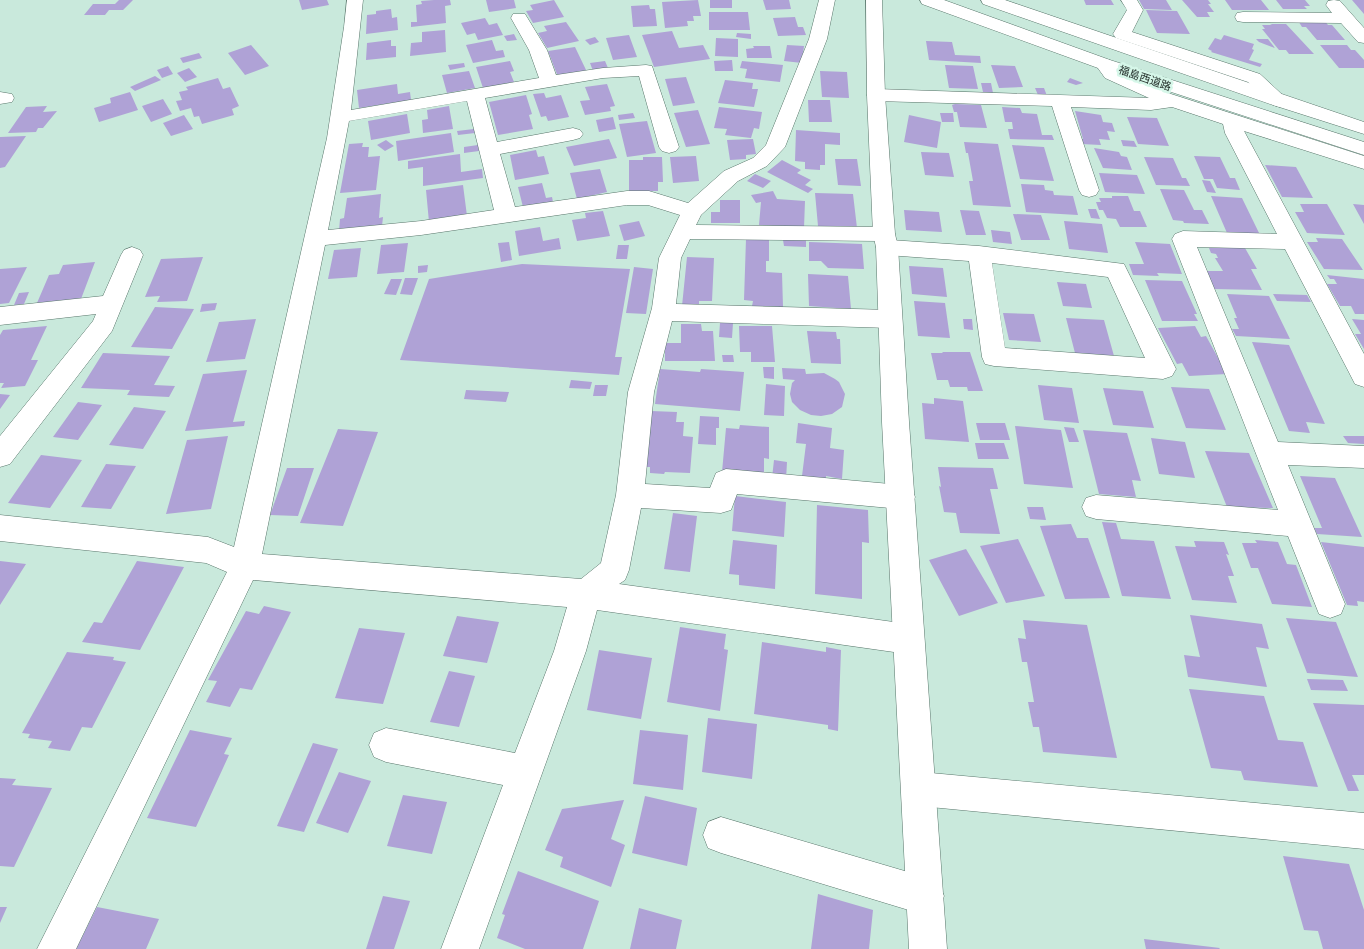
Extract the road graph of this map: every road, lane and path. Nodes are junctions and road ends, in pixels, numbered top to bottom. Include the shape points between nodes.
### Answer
1 (356, 0) edge
2 (827, 0) edge
3 (874, 0) edge
4 (928, 0) edge
5 (989, 0) edge
6 (1129, 0) edge
7 (1330, 0) edge
8 (1242, 17) dead end
9 (519, 18) dead end
10 (1346, 18) junction
11 (1364, 38) edge
12 (1104, 64) junction
13 (549, 82) junction
14 (475, 95) junction
15 (876, 95) junction
16 (1173, 101) junction
17 (1280, 101) junction
18 (1060, 102) junction
19 (340, 117) junction
20 (1232, 120) junction
21 (1364, 128) edge
22 (573, 134) dead end
23 (669, 147) dead end
24 (1364, 148) edge
25 (489, 150) junction
26 (1364, 163) edge
27 (1089, 190) dead end
28 (506, 215) junction
29 (686, 221) junction
30 (315, 239) junction
31 (886, 240) junction
32 (1291, 242) junction
33 (979, 254) junction
34 (132, 255) dead end
35 (112, 304) junction
36 (663, 312) junction
37 (0, 316) edge
38 (890, 319) junction
39 (1363, 372) edge
40 (1271, 453) junction
41 (0, 456) edge
42 (1364, 457) edge
43 (630, 495) junction
44 (901, 498) junction
45 (1096, 508) dead end
46 (1299, 524) junction
47 (0, 528) edge
48 (245, 566) junction
49 (586, 594) junction
50 (1330, 604) dead end
51 (908, 638) junction
52 (386, 745) dead end
53 (526, 772) junction
54 (920, 789) junction
55 (1364, 831) edge
56 (721, 835) dead end
57 (925, 896) junction
58 (56, 949) edge
59 (460, 949) edge
60 (928, 949) edge

1 - 19 main road
2 - 29 main road via 818,39 775,147 760,162 731,176
3 - 15 main road
4 - 12 main road, 福島西道路
5 - 17 main road, 福島西道路
6 - 17 main road via 1135,10 1122,34 1254,78
7 - 10 main road
8 - 10 main road
9 - 13 main road via 538,50
10 - 11 main road
12 - 16 main road via 1111,74
12 - 24 main road, 福島西道路
13 - 14 main road
13 - 23 main road via 646,70
14 - 19 main road
14 - 25 main road
15 - 18 main road
15 - 31 main road
16 - 18 main road via 1151,104
16 - 20 main road
17 - 21 main road, 福島西道路
18 - 27 main road
19 - 30 main road
20 - 26 main road
20 - 32 main road via 1235,134
22 - 25 main road
25 - 28 main road
28 - 29 main road via 627,198 649,198
28 - 30 main road
29 - 31 main road
29 - 36 main road via 670,258
30 - 48 main road
31 - 33 main road
31 - 38 main road
32 - 39 main road
32 - 40 main road via 1183,239
33 - 33 main road via 1116,270 1163,369 994,357
34 - 35 main road
35 - 37 main road
35 - 41 main road via 103,325
36 - 38 main road
36 - 43 main road via 642,392
38 - 44 main road
40 - 42 main road
40 - 46 main road
43 - 44 main road via 721,502 726,481
43 - 49 main road via 614,570
44 - 51 main road
45 - 46 main road
46 - 50 main road
47 - 48 main road via 208,550
48 - 49 main road
48 - 58 main road
49 - 51 main road
49 - 53 main road via 570,651
51 - 54 main road
52 - 53 main road
53 - 59 main road
54 - 55 main road
54 - 57 main road
56 - 57 main road
57 - 60 main road

